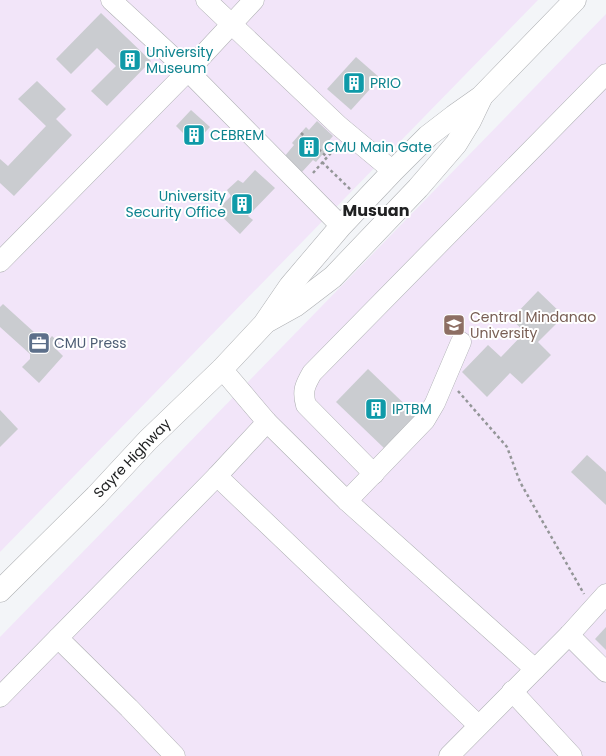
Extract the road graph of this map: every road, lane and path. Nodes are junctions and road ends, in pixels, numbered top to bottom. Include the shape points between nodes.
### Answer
1 (111, 0) edge
2 (206, 0) edge
3 (254, 0) edge
4 (575, 0) edge
5 (232, 24) junction
6 (188, 71) junction
7 (606, 74) edge
8 (481, 97) junction
9 (301, 133) dead end
10 (348, 133) junction
11 (327, 157) junction
12 (322, 162) junction
13 (393, 172) junction
14 (301, 186) junction
15 (364, 202) junction
16 (335, 234) junction
17 (348, 261) junction
18 (0, 262) edge
19 (264, 324) junction
20 (461, 342) dead end
21 (222, 369) junction
22 (445, 377) junction
23 (267, 422) junction
24 (374, 474) junction
25 (217, 476) junction
26 (346, 501) junction
27 (0, 591) edge
28 (606, 594) edge
29 (592, 608) junction
30 (569, 635) junction
31 (58, 638) junction
32 (535, 669) junction
33 (606, 672) edge
34 (512, 691) junction
35 (0, 697) edge
36 (478, 725) junction
37 (175, 756) edge
38 (449, 756) edge
39 (572, 756) edge

1 - 6 street
2 - 5 street
3 - 5 street
4 - 8 highway, Sayre Highway
5 - 6 street
5 - 10 street
6 - 14 street
6 - 18 street
7 - 24 street via 312,372 303,395 306,405
8 - 13 highway, Sayre Highway via 428,136
8 - 17 highway, Sayre Highway via 456,144
9 - 11 path
10 - 11 path
10 - 13 street
11 - 12 path
12 - 14 path
12 - 15 path
13 - 15 highway, Sayre Highway
14 - 16 street
15 - 16 highway, Sayre Highway
16 - 17 highway via 329,251 333,258
16 - 19 highway, Sayre Highway via 290,286
17 - 19 highway, Sayre Highway via 333,277 295,306
19 - 21 highway, Sayre Highway
20 - 22 street
21 - 23 street
21 - 27 highway, Sayre Highway via 148,440 96,496
22 - 24 street via 424,420
22 - 29 path via 507,447 520,482
23 - 25 street
23 - 26 street
24 - 26 street
25 - 31 street
25 - 36 street
26 - 32 street
28 - 29 street
29 - 30 street
30 - 32 street
30 - 33 street
31 - 35 street
31 - 37 street
32 - 34 street
34 - 36 street
34 - 39 street
36 - 38 street

